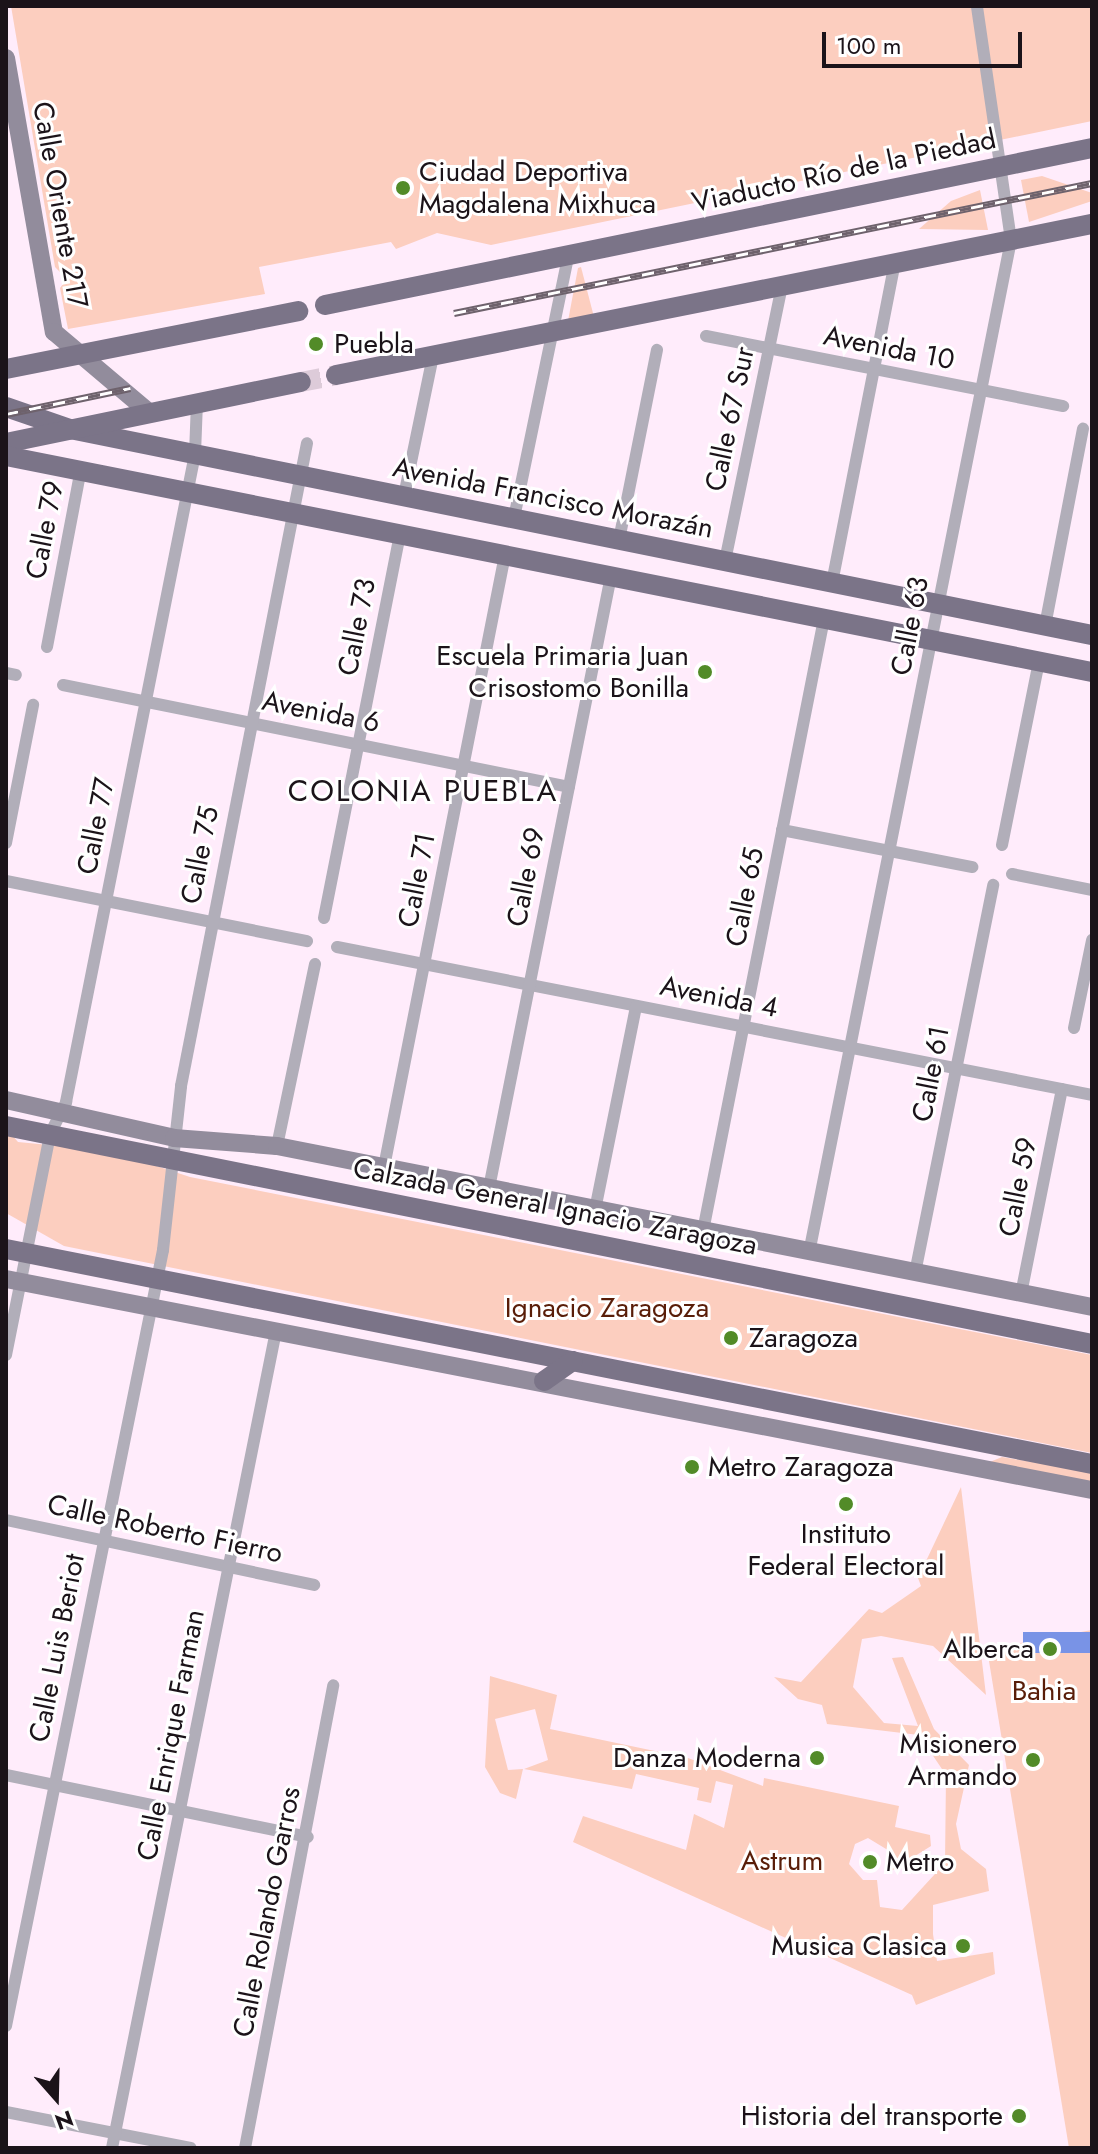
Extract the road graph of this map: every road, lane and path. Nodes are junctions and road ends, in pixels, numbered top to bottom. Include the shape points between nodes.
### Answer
1 (977, 6) edge
2 (6, 58) edge
3 (1092, 148) edge
4 (998, 168) junction
5 (1092, 224) edge
6 (1011, 240) junction
7 (568, 258) junction
8 (895, 263) junction
9 (782, 286) junction
10 (325, 305) dead end
11 (298, 311) dead end
12 (553, 332) junction
13 (706, 336) dead end
14 (769, 348) junction
15 (657, 350) dead end
16 (75, 354) junction
17 (433, 356) junction
18 (6, 369) edge
19 (874, 369) junction
20 (336, 375) tunnel mouth
21 (301, 382) tunnel mouth
22 (981, 390) junction
23 (197, 403) junction
24 (1063, 406) dead end
25 (6, 407) edge
26 (150, 413) junction
27 (70, 429) junction
28 (1083, 429) dead end
29 (6, 443) edge
30 (307, 443) dead end
31 (195, 454) junction
32 (6, 456) edge
33 (81, 469) junction
34 (301, 475) junction
35 (186, 491) junction
36 (404, 496) junction
37 (293, 512) junction
38 (514, 518) junction
39 (400, 534) junction
40 (619, 540) junction
41 (505, 555) junction
42 (725, 561) junction
43 (611, 576) junction
44 (832, 583) junction
45 (938, 604) junction
46 (824, 619) junction
47 (1045, 626) junction
48 (1092, 635) edge
49 (931, 640) junction
50 (47, 647) dead end
51 (1039, 661) junction
52 (1092, 672) edge
53 (63, 685) dead end
54 (145, 701) junction
55 (33, 705) dead end
56 (251, 723) junction
57 (358, 744) junction
58 (464, 766) junction
59 (569, 787) junction
60 (782, 830) junction
61 (6, 843) edge
62 (1002, 845) dead end
63 (889, 851) junction
64 (972, 867) dead end
65 (1012, 874) dead end
66 (6, 881) edge
67 (993, 885) dead end
68 (1092, 890) edge
69 (105, 900) junction
70 (324, 918) dead end
71 (212, 922) junction
72 (1092, 940) edge
73 (307, 941) dead end
74 (337, 947) dead end
75 (315, 964) dead end
76 (424, 964) junction
77 (530, 985) junction
78 (636, 1006) junction
79 (743, 1027) junction
80 (1074, 1028) dead end
81 (850, 1047) junction
82 (956, 1068) junction
83 (1062, 1089) junction
84 (1092, 1095) edge
85 (6, 1100) edge
86 (63, 1115) junction
87 (6, 1126) edge
88 (50, 1134) junction
89 (277, 1146) junction
90 (172, 1148) junction
91 (384, 1167) junction
92 (489, 1188) junction
93 (595, 1210) junction
94 (703, 1231) junction
95 (6, 1249) edge
96 (809, 1253) junction
97 (27, 1254) junction
98 (915, 1273) junction
99 (155, 1279) junction
100 (14, 1280) edge
101 (1021, 1294) junction
102 (148, 1304) junction
103 (1092, 1307) edge
104 (276, 1331) junction
105 (1092, 1344) edge
106 (530, 1353) junction
107 (6, 1355) edge
108 (573, 1361) junction
109 (542, 1381) junction
110 (1092, 1464) edge
111 (1092, 1490) edge
112 (6, 1520) edge
113 (103, 1541) junction
114 (228, 1568) junction
115 (314, 1585) dead end
116 (333, 1685) dead end
117 (6, 1775) edge
118 (54, 1785) junction
119 (180, 1809) junction
120 (308, 1837) junction
121 (6, 2026) edge
122 (6, 2112) edge
123 (115, 2133) junction
124 (112, 2148) edge
125 (191, 2148) edge
126 (245, 2148) edge

1 - 4 street, Calle 63
2 - 16 main road, Calle Oriente 217 via 54,332
3 - 4 main road, Viaducto Río de la Piedad
4 - 6 street, Calle 63
4 - 7 main road, Viaducto Río de la Piedad
5 - 6 main road
6 - 8 main road
6 - 22 street, Calle 63
7 - 10 main road, Viaducto Río de la Piedad
7 - 12 street
8 - 9 main road
8 - 19 street
9 - 12 main road
9 - 14 street, Calle 67 Sur
11 - 16 main road
12 - 17 main road
12 - 38 street
13 - 14 street, Avenida 10
14 - 19 street, Avenida 10
14 - 42 street, Calle 67 Sur
15 - 40 street
16 - 18 main road
16 - 26 main road, Calle Oriente 217
17 - 20 main road
17 - 36 street
19 - 22 street, Avenida 10
19 - 44 street
21 - 23 main road
22 - 24 street, Avenida 10
22 - 45 street, Calle 63
23 - 26 main road
23 - 31 street, Calle 77
25 - 27 main road, Avenida Francisco Morazán
26 - 27 main road
27 - 29 main road
27 - 31 main road, Avenida Francisco Morazán
28 - 47 street
30 - 34 street, Calle 75
31 - 34 main road, Avenida Francisco Morazán
31 - 35 street, Calle 77
32 - 33 main road
33 - 35 main road
33 - 50 street, Calle 79
34 - 36 main road, Avenida Francisco Morazán
34 - 37 street, Calle 75
35 - 37 main road
35 - 54 street, Calle 77
36 - 38 main road, Avenida Francisco Morazán
37 - 39 main road
37 - 56 street, Calle 75
38 - 40 main road, Avenida Francisco Morazán
39 - 41 main road
39 - 57 street, Calle 73
40 - 42 main road, Avenida Francisco Morazán
41 - 43 main road
41 - 58 street, Calle 71
42 - 44 main road, Avenida Francisco Morazán
43 - 46 main road
43 - 59 street, Calle 69
44 - 45 main road, Avenida Francisco Morazán
45 - 47 main road, Avenida Francisco Morazán
45 - 49 street, Calle 63
46 - 49 main road
46 - 60 street, Calle 65
47 - 48 main road, Avenida Francisco Morazán
49 - 51 main road
49 - 63 street, Calle 63
51 - 52 main road
51 - 62 street
53 - 54 street, Avenida 6
54 - 56 street, Avenida 6
54 - 69 street, Calle 77
55 - 61 street
56 - 57 street, Avenida 6
56 - 71 street, Calle 75
57 - 58 street, Avenida 6
57 - 70 street, Calle 73
58 - 59 street, Avenida 6
58 - 76 street, Calle 71
59 - 77 street, Calle 69
60 - 63 street
60 - 79 street, Calle 65
63 - 64 street
63 - 81 street, Calle 63
65 - 68 street
66 - 69 street
67 - 82 street, Calle 61
69 - 71 street
69 - 86 street, Calle 77
71 - 73 street
71 - 90 street, Calle 75
72 - 80 street
74 - 76 street, Avenida 4
75 - 89 street
76 - 77 street, Avenida 4
76 - 91 street, Calle 71
77 - 78 street, Avenida 4
77 - 92 street, Calle 69
78 - 79 street, Avenida 4
78 - 93 street
79 - 81 street, Avenida 4
79 - 94 street, Calle 65
81 - 82 street, Avenida 4
81 - 96 street, Calle 63
82 - 83 street, Avenida 4
82 - 98 street, Calle 61
83 - 84 street, Avenida 4
83 - 101 street, Calle 59
85 - 86 main road, Calzada General Ignacio Zaragoza
86 - 88 street, Calle 77
86 - 90 main road, Calzada General Ignacio Zaragoza
87 - 88 main road, Calzada General Ignacio Zaragoza
88 - 90 main road, Calzada General Ignacio Zaragoza
88 - 97 street, Calle 77
89 - 90 main road, Calzada General Ignacio Zaragoza
89 - 91 main road, Calzada General Ignacio Zaragoza
90 - 99 street, Calle 75
90 - 105 main road, Calzada General Ignacio Zaragoza
91 - 92 main road, Calzada General Ignacio Zaragoza
92 - 93 main road, Calzada General Ignacio Zaragoza
93 - 94 main road, Calzada General Ignacio Zaragoza
94 - 96 main road, Calzada General Ignacio Zaragoza
95 - 97 main road
96 - 98 main road, Calzada General Ignacio Zaragoza
97 - 99 main road
97 - 100 street, Calle 77
98 - 101 main road, Calzada General Ignacio Zaragoza
99 - 102 street, Calle Luis Beriot
99 - 106 main road
100 - 102 main road
100 - 107 street, Calle 77
101 - 103 main road, Calzada General Ignacio Zaragoza
102 - 104 main road
102 - 113 street, Calle Luis Beriot
104 - 109 main road
104 - 114 street, Calle Enrique Farman
106 - 108 main road
106 - 109 main road
108 - 109 main road
108 - 110 main road
109 - 111 main road
112 - 113 street, Calle Roberto Fierro
113 - 114 street, Calle Roberto Fierro
113 - 118 street, Calle Luis Beriot
114 - 115 street, Calle Roberto Fierro
114 - 119 street, Calle Enrique Farman
116 - 120 street, Calle Rolando Garros
117 - 118 street
118 - 119 street
118 - 121 street, Calle Luis Beriot
119 - 120 street
119 - 123 street, Calle Enrique Farman
120 - 126 street, Calle Rolando Garros
122 - 123 street
123 - 124 street, Calle Enrique Farman
123 - 125 street

